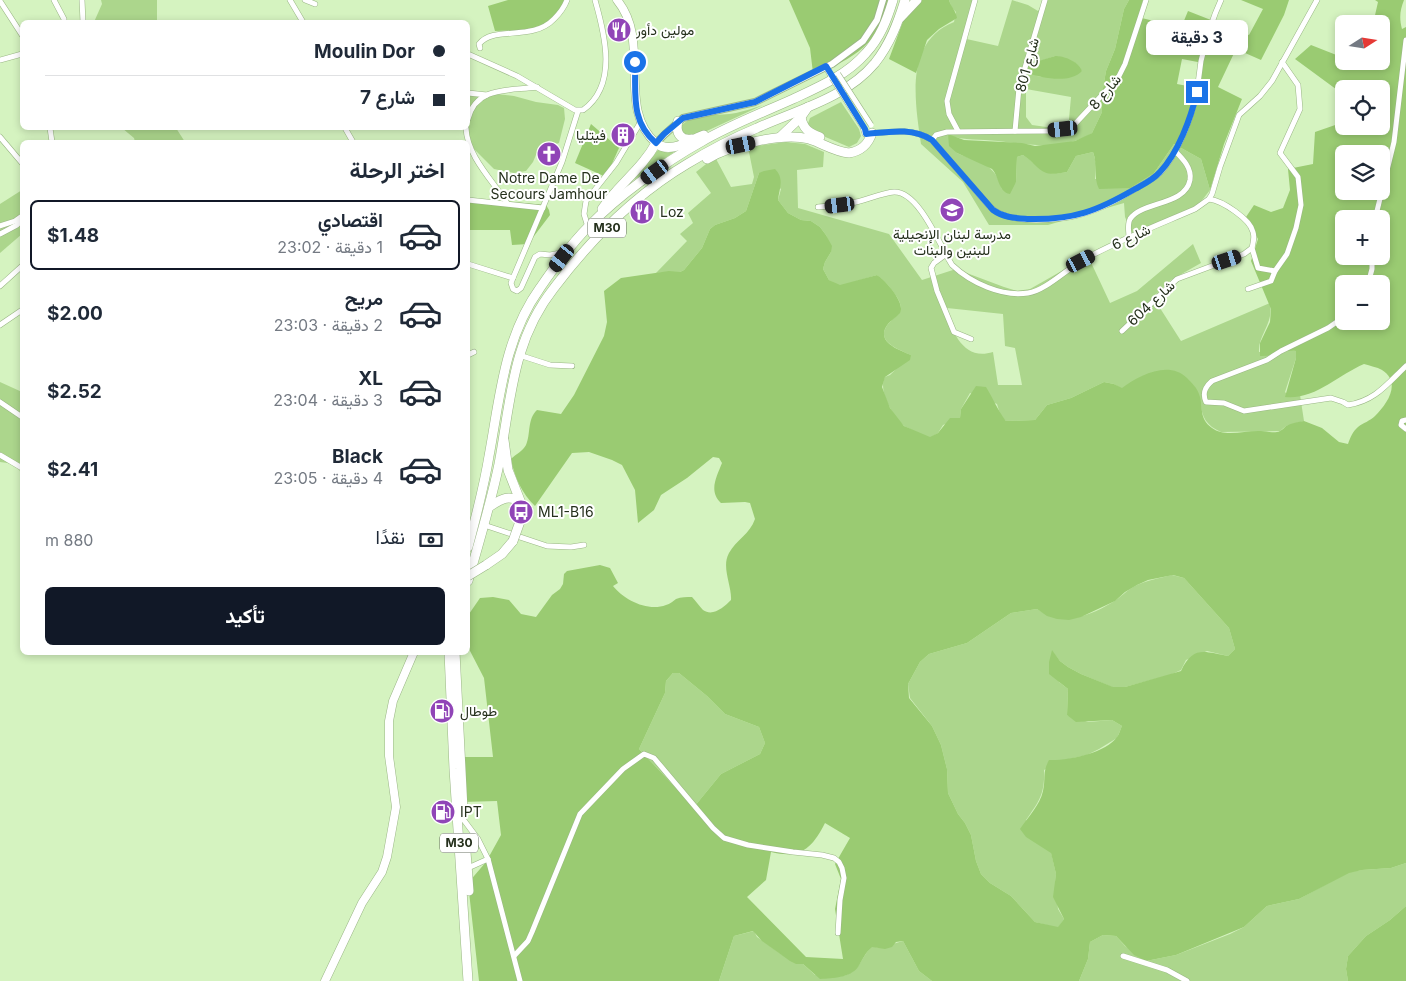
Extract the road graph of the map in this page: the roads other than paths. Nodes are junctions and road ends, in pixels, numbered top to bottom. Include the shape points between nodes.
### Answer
1 (54, 0) edge
2 (82, 0) edge
3 (290, 0) edge
4 (305, 0) edge
5 (567, 0) edge
6 (595, 0) edge
7 (617, 0) edge
8 (883, 0) edge
9 (893, 0) edge
10 (905, 0) edge
11 (917, 0) edge
12 (975, 0) edge
13 (1045, 0) edge
14 (1146, 0) edge
15 (1221, 0) edge
16 (1317, 0) edge
17 (0, 1) edge
18 (316, 4) dead end
19 (64, 19) dead end
20 (83, 20) edge
21 (302, 20) edge
22 (899, 20) junction
23 (20, 32) edge
24 (1406, 40) edge
25 (480, 48) dead end
26 (20, 55) edge
27 (470, 55) edge
28 (0, 60) edge
29 (1282, 62) junction
30 (829, 65) junction
31 (537, 87) junction
32 (470, 93) edge
33 (487, 95) junction
34 (808, 106) junction
35 (578, 111) junction
36 (470, 113) edge
37 (801, 117) junction
38 (678, 121) junction
39 (640, 123) junction
40 (735, 125) junction
41 (868, 130) junction
42 (958, 131) junction
43 (1015, 131) junction
44 (780, 137) junction
45 (0, 138) edge
46 (695, 139) junction
47 (932, 140) junction
48 (470, 143) edge
49 (656, 143) junction
50 (1175, 151) junction
51 (20, 161) edge
52 (666, 177) junction
53 (1209, 199) junction
54 (470, 200) edge
55 (507, 203) junction
56 (818, 207) dead end
57 (543, 208) junction
58 (1377, 210) edge
59 (20, 217) edge
60 (595, 220) junction
61 (20, 222) edge
62 (0, 226) edge
63 (588, 227) junction
64 (0, 234) edge
65 (1130, 238) junction
66 (1252, 248) junction
67 (568, 251) junction
68 (550, 255) junction
69 (945, 255) junction
70 (470, 265) edge
71 (20, 268) edge
72 (1275, 271) junction
73 (552, 272) junction
74 (513, 278) junction
75 (0, 286) edge
76 (1248, 288) dead end
77 (20, 311) edge
78 (1335, 323) edge
79 (0, 325) edge
80 (1122, 331) dead end
81 (971, 339) dead end
82 (474, 352) dead end
83 (470, 354) edge
84 (519, 355) junction
85 (572, 366) dead end
86 (1406, 366) edge
87 (1400, 373) junction
88 (1406, 374) edge
89 (0, 402) edge
90 (20, 415) edge
91 (1406, 420) edge
92 (1406, 429) edge
93 (503, 435) junction
94 (0, 455) edge
95 (20, 467) edge
96 (521, 504) junction
97 (489, 507) junction
98 (484, 525) junction
99 (470, 539) edge
100 (584, 544) dead end
101 (470, 573) edge
102 (470, 575) edge
103 (413, 655) edge
104 (450, 655) edge
105 (450, 655) edge
106 (463, 819) junction
107 (488, 859) junction
108 (468, 868) junction
109 (838, 933) dead end
110 (514, 956) junction
111 (1123, 956) dead end
112 (325, 981) edge
113 (468, 981) edge
114 (474, 981) edge
115 (520, 981) edge
116 (1187, 981) edge

1 - 19 street
2 - 20 street
3 - 21 street
4 - 18 street
5 - 25 street via 547,26 535,31 484,38
6 - 35 street via 606,62 604,81 587,107
7 - 39 main road via 632,36
8 - 30 street via 863,42
9 - 40 highway, M30 via 878,36 851,68 821,86
10 - 22 highway, M30
11 - 22 highway
12 - 42 street via 947,101 949,114
13 - 43 street, شارع 801 via 1019,88
14 - 43 street, شارع 8 via 1122,71 1080,121 1063,129
15 - 50 street via 1205,46 1194,104
16 - 29 street
17 - 23 street
22 - 34 highway, M30 via 887,45 867,72 836,95
24 - 58 street via 1394,142
26 - 28 street
27 - 31 street
29 - 53 street via 1265,92 1239,115
29 - 72 street via 1298,85 1300,109 1280,153 1298,177 1301,205 1287,254
30 - 38 street via 755,102
30 - 41 street, bridge via 838,74
30 - 41 street, bridge via 832,78
31 - 33 street
31 - 35 street
32 - 33 street
33 - 36 street via 472,106
34 - 37 highway
34 - 52 highway, M30 via 721,144
35 - 57 street
37 - 41 highway via 809,132 844,148 859,145
37 - 44 highway
38 - 46 highway via 680,136 684,140
38 - 49 street
39 - 49 main road
39 - 63 street via 616,163 586,201 584,214
40 - 46 highway
40 - 60 highway, M30 via 664,165
41 - 44 highway via 869,141 863,148 849,153 808,139
41 - 47 street via 911,132
42 - 43 street, شارع 8
42 - 47 street, شارع 8 via 936,135
44 - 52 highway via 728,148 682,173
45 - 51 street
46 - 49 highway via 669,148 662,148
47 - 50 street via 993,210 1004,216 1020,218 1073,217 1107,205 1155,177
48 - 55 street
49 - 60 highway via 638,170
50 - 65 street via 1188,167 1188,186 1175,198 1133,216 1128,224
52 - 84 highway, M30 via 604,230 554,287 532,321
53 - 65 street, شارع 6 via 1195,209
53 - 66 street via 1231,208 1249,224 1254,234
54 - 55 street
55 - 57 street
56 - 69 street, شارع 6 via 895,192 905,194 924,214
57 - 74 street
59 - 62 street
60 - 63 highway, M30
61 - 64 street
63 - 67 highway, M30
65 - 69 street, شارع 6 via 1081,261 1025,294 1002,292 971,279 952,265
66 - 72 street via 1258,268
66 - 80 street, شارع 604 via 1177,279
67 - 68 street
67 - 73 highway, M30
68 - 73 street
68 - 74 street via 540,254 534,258 518,290 513,289
69 - 81 street via 931,268 937,292 954,332
70 - 74 street
71 - 75 street
72 - 76 street via 1272,281
73 - 99 highway, M30 via 530,304 509,350
77 - 79 street
78 - 87 street via 1267,360 1212,381 1204,392 1206,402 1224,403 1243,411 1331,398 1348,405 1358,404 1386,388
82 - 83 street
84 - 85 street via 550,365
84 - 93 highway, M30
86 - 87 street
87 - 88 street
89 - 90 street
91 - 92 street via 1401,425
93 - 96 highway via 510,477
93 - 97 highway, M30
94 - 95 street
96 - 97 highway via 508,497
96 - 102 highway, bridge via 522,516 513,541 502,554
97 - 98 highway, M30
98 - 100 street via 547,546
98 - 101 highway, M30
103 - 112 main road via 393,701 389,721 389,756 396,807 387,857
104 - 106 highway, M30
105 - 113 highway, M30
106 - 107 street
106 - 108 highway, M30
107 - 108 street
107 - 110 street
108 - 114 highway, M30
109 - 110 street via 844,878 839,862 822,855 748,845 724,838 654,758 644,754 623,769 580,814 528,941
110 - 115 street
111 - 116 street via 1168,970

